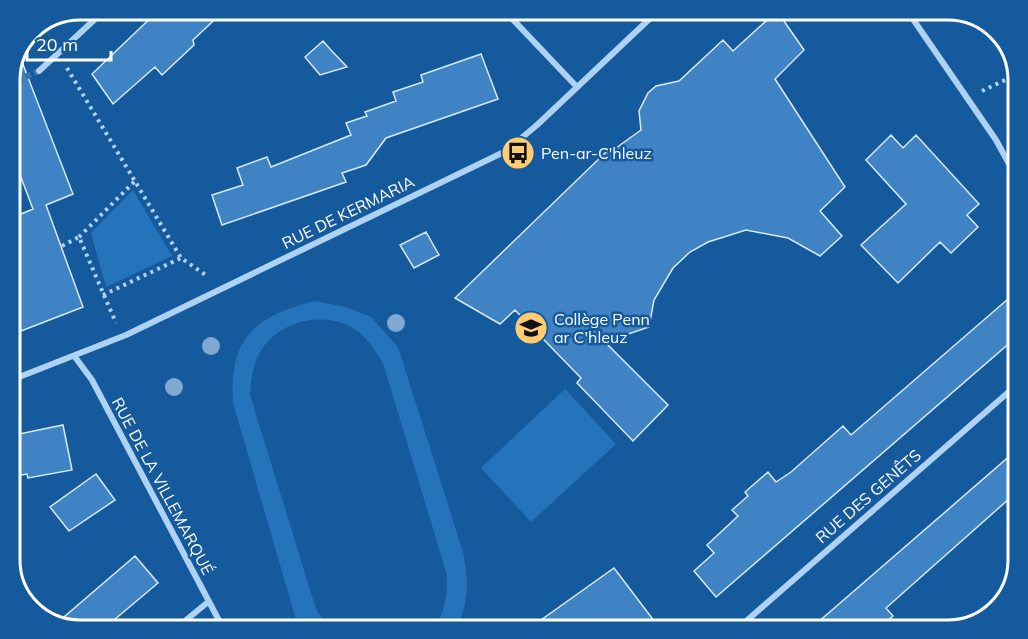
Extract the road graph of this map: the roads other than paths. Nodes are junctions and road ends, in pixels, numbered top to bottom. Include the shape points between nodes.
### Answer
1 (95, 20) edge
2 (514, 20) edge
3 (648, 20) edge
4 (914, 20) edge
5 (39, 71) tunnel mouth
6 (577, 87) junction
7 (1008, 162) edge
8 (75, 357) junction
9 (20, 377) edge
10 (1008, 393) edge
11 (208, 602) junction
12 (186, 620) edge
13 (218, 620) edge
14 (747, 620) edge

1 - 5 street
2 - 6 street
3 - 6 street, RUE DE KERMARIA
4 - 7 street
6 - 8 street, RUE DE KERMARIA via 506,151
8 - 9 street, RUE DE KERMARIA
8 - 11 street, RUE DE LA VILLEMARQUÉ via 92,380
10 - 14 street, RUE DES GENÊTS
11 - 12 street
11 - 13 street, RUE DE LA VILLEMARQUÉ

